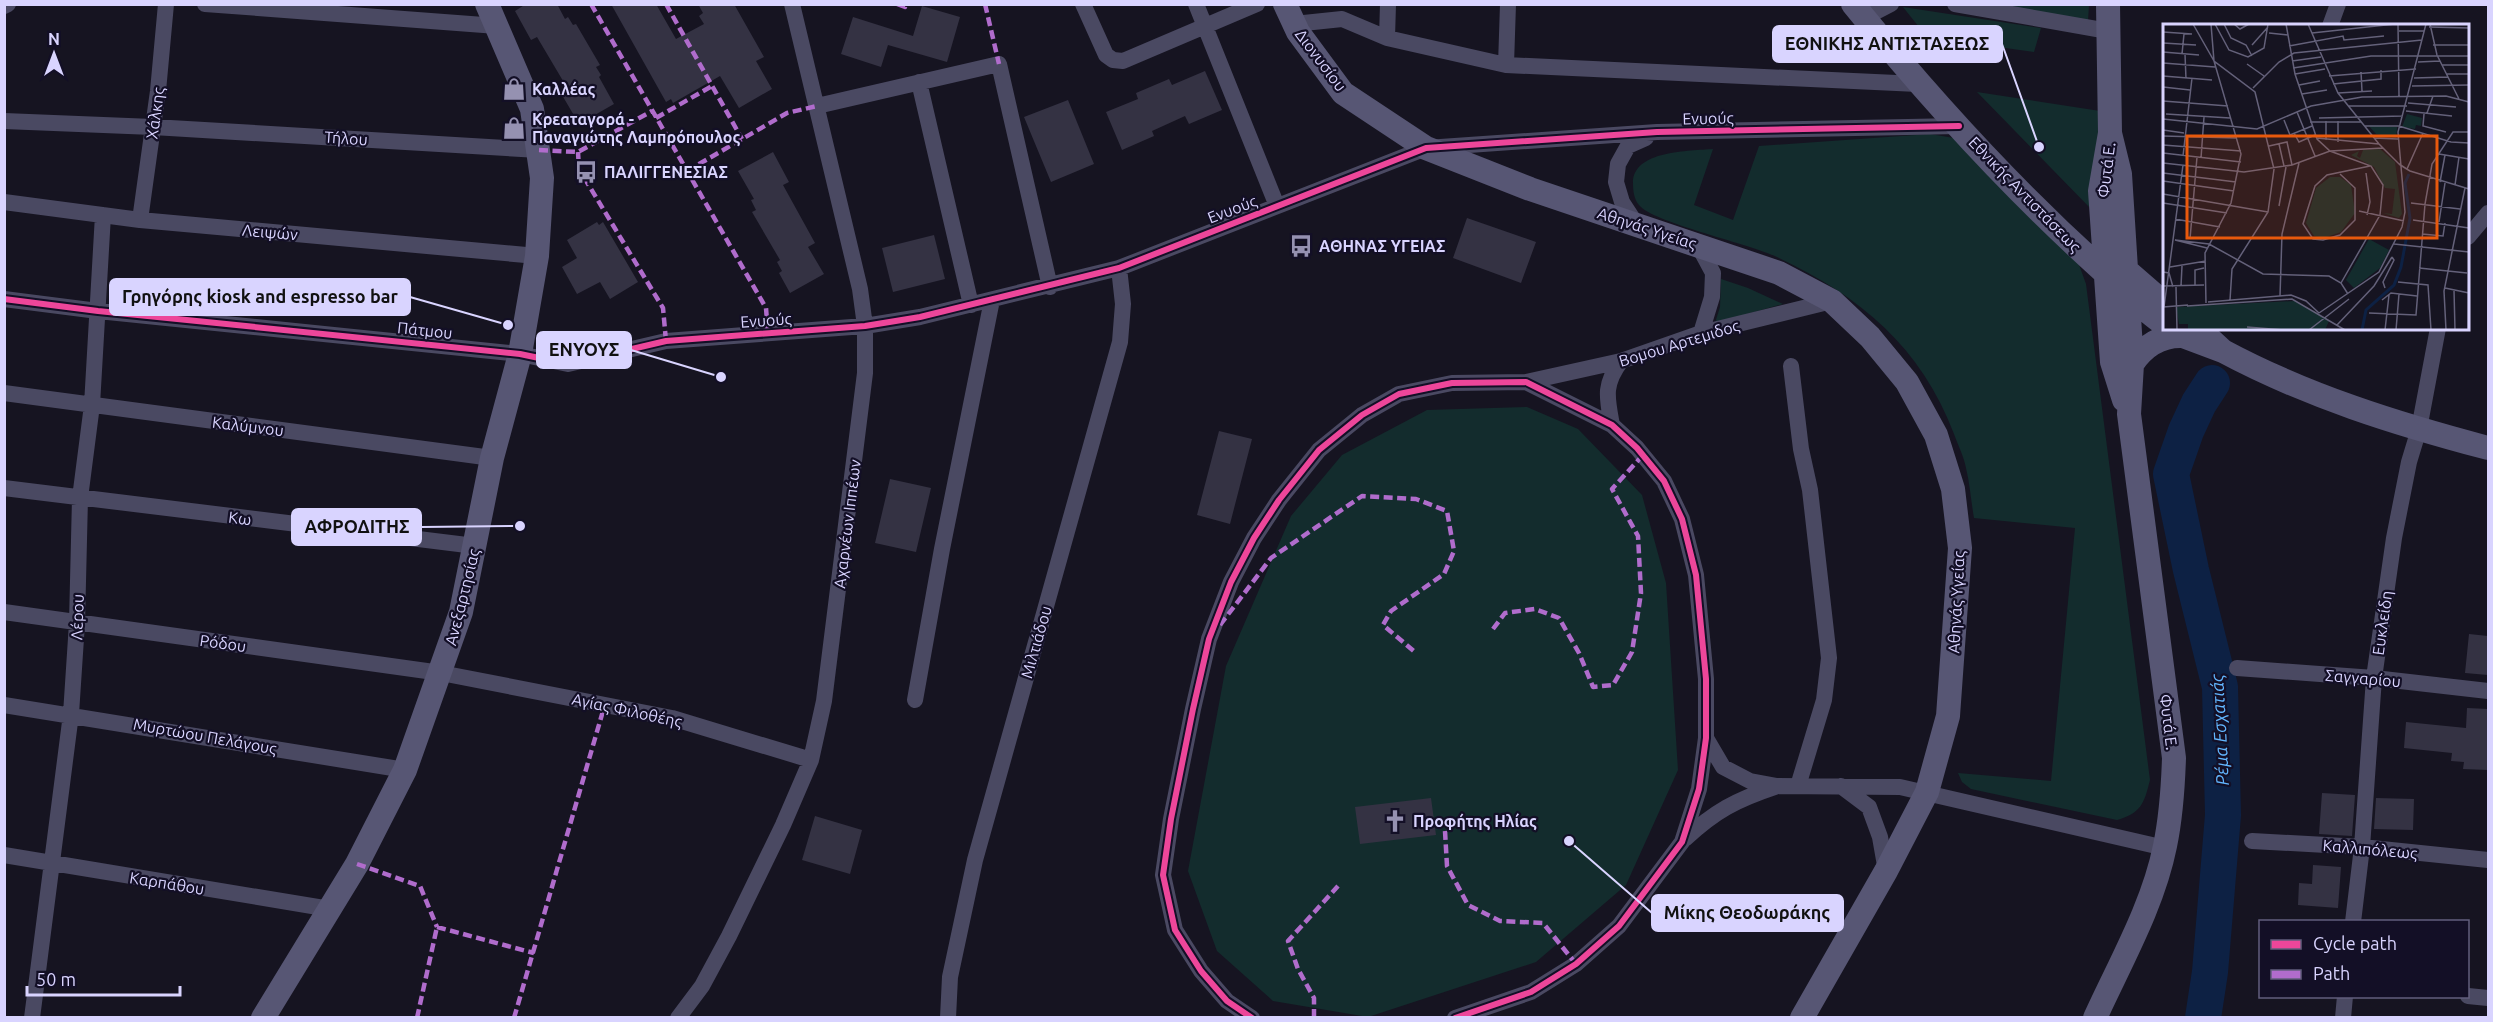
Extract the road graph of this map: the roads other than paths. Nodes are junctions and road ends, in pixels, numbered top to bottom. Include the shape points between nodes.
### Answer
1 (166, 4) edge
2 (205, 4) edge
3 (488, 4) edge
4 (792, 4) edge
5 (1083, 4) edge
6 (1196, 4) edge
7 (1257, 4) edge
8 (1388, 4) edge
9 (1508, 4) edge
10 (1891, 4) edge
11 (1955, 4) edge
12 (2108, 4) edge
13 (2338, 4) edge
14 (1858, 11) edge
15 (1289, 14) edge
16 (2331, 24) edge
17 (497, 26) junction
18 (1204, 26) junction
19 (2108, 32) junction
20 (1387, 38) junction
21 (1506, 65) junction
22 (919, 82) junction
23 (1918, 84) junction
24 (817, 106) junction
25 (4, 121) edge
26 (1959, 126) junction
27 (153, 127) junction
28 (1657, 132) junction
29 (1426, 148) junction
30 (539, 150) junction
31 (4, 202) edge
32 (1277, 206) junction
33 (2488, 213) edge
34 (103, 215) junction
35 (140, 220) junction
36 (1637, 225) junction
37 (2469, 236) edge
38 (1698, 244) junction
39 (537, 256) junction
40 (1119, 268) junction
41 (2115, 271) junction
42 (1050, 286) junction
43 (2127, 295) junction
44 (4, 299) edge
45 (992, 300) junction
46 (1832, 301) junction
47 (2163, 302) edge
48 (971, 305) junction
49 (98, 310) junction
50 (2163, 319) edge
51 (864, 327) junction
52 (2178, 330) edge
53 (2181, 330) edge
54 (2438, 330) edge
55 (1701, 333) junction
56 (520, 354) junction
57 (1621, 361) junction
58 (2132, 364) junction
59 (1791, 366) dead end
60 (1526, 382) junction
61 (4, 393) edge
62 (92, 405) junction
63 (2129, 414) junction
64 (1612, 425) junction
65 (2419, 429) junction
66 (2488, 448) edge
67 (492, 458) junction
68 (4, 488) edge
69 (80, 498) junction
70 (475, 546) junction
71 (4, 612) edge
72 (77, 622) junction
73 (2237, 668) dead end
74 (441, 673) junction
75 (2374, 678) junction
76 (2488, 692) edge
77 (915, 700) dead end
78 (4, 705) edge
79 (71, 714) junction
80 (1706, 738) junction
81 (811, 760) junction
82 (405, 770) junction
83 (1777, 786) junction
84 (1798, 786) junction
85 (1841, 786) junction
86 (1927, 792) junction
87 (2252, 841) dead end
88 (1682, 842) junction
89 (2362, 847) junction
90 (2165, 848) junction
91 (4, 855) edge
92 (2488, 860) edge
93 (53, 864) junction
94 (1886, 871) junction
95 (330, 909) junction
96 (2353, 920) edge
97 (2469, 996) edge
98 (2344, 998) edge
99 (2488, 998) edge
100 (32, 1017) edge
101 (263, 1017) edge
102 (678, 1017) edge
103 (948, 1017) edge
104 (1252, 1017) edge
105 (1455, 1017) edge
106 (1802, 1017) edge
107 (2095, 1017) edge
108 (2343, 1017) edge

1 - 27 street, Χάλκης
2 - 17 street
3 - 17 street, Ανεξαρτησίας
4 - 24 street, Αχαρνέων Ιππέων
5 - 18 street via 1106,56 1113,60 1124,61
6 - 18 street
7 - 18 street
8 - 20 street
9 - 21 street
10 - 14 street
11 - 19 street
12 - 19 street, Φυτά Ε.
13 - 16 street
14 - 23 street, Εθνικής Αντιστάσεως
15 - 20 street via 1342,19
15 - 29 street, Διονυσίου via 1343,93
17 - 30 street, Ανεξαρτησίας via 532,109
18 - 32 street
19 - 41 street, Φυτά Ε. via 2110,133 2120,174
20 - 21 street
21 - 23 street
22 - 24 street
22 - 42 street via 999,64
22 - 48 street
23 - 26 street, Εθνικής Αντιστάσεως
24 - 51 street, Αχαρνέων Ιππέων via 861,289
25 - 27 street, Τήλου
26 - 28 street, Ενυούς
26 - 41 street, Εθνικής Αντιστάσεως via 2063,236
27 - 30 street, Τήλου
27 - 35 street, Χάλκης
28 - 29 street, Ενυούς
28 - 36 street via 1628,146 1618,164 1616,182 1622,202
29 - 32 street, Ενυούς
29 - 36 street, Αθηνάς Υγείας
30 - 39 street, Ανεξαρτησίας via 542,178
31 - 34 street, Λειψών
32 - 40 street, Ενυούς
33 - 37 street
34 - 35 street, Λειψών
34 - 49 street, Λέρου
35 - 39 street, Λειψών
36 - 38 street, Αθηνάς Υγείας
38 - 46 street, Αθηνάς Υγείας via 1779,273
38 - 55 street via 1713,273 1712,297
39 - 56 street, Ανεξαρτησίας
40 - 42 street, Ενυούς
40 - 103 street, Μιλτιάδου via 1124,304 1120,342 975,860 950,977
41 - 43 street, Εθνικής Αντιστάσεως
41 - 47 street, Εθνικής Αντιστάσεως
41 - 63 street, Φυτά Ε. via 2112,362
42 - 45 street, Ενυούς
43 - 50 street, Εθνικής Αντιστάσεως
43 - 58 street, Φυτά Ε.
44 - 49 street, Πάτμου
45 - 48 street, Ενυούς
45 - 77 street
46 - 55 street, Βομου Αρτεμιδος
46 - 86 street, Αθηνάς Υγείας via 1870,337 1907,382 1936,435 1953,489 1960,548 1948,716
48 - 51 street, Ενυούς
49 - 56 street, Πάτμου
49 - 62 street, Λέρου
51 - 56 street, Ενυούς via 666,341 568,364
51 - 81 street, Αχαρνέων Ιππέων via 865,373 859,431 824,702
52 - 58 street via 2175,336 2146,347
53 - 65 street, Εθνικής Αντιστάσεως via 2308,392
54 - 65 street, Ευκλείδη
55 - 57 street, Βομου Αρτεμιδος
56 - 67 street, Ανεξαρτησίας
57 - 60 street, Βομου Αρτεμιδος
57 - 64 street via 1610,376 1607,398
58 - 63 street, Φυτά Ε.
59 - 84 street via 1829,658 1824,700
60 - 64 street
60 - 104 street, Βομου Αρτεμιδος via 1452,383 1399,394 1362,415 1319,450 1279,500 1231,582 1209,639 1163,875 1175,930 1201,971 1227,1001
61 - 62 street, Καλύμνου
62 - 67 street, Καλύμνου
62 - 69 street, Λέρου
63 - 90 street, Φυτά Ε. via 2174,758
64 - 80 street via 1664,481 1682,519 1696,575 1706,679
65 - 66 street, Εθνικής Αντιστάσεως
65 - 75 street, Ευκλείδη via 2394,538
67 - 70 street, Ανεξαρτησίας
68 - 69 street, Κω
69 - 70 street, Κω
69 - 72 street, Λέρου
70 - 74 street, Ανεξαρτησίας via 461,612
71 - 72 street, Ρόδου
72 - 74 street, Ρόδου
72 - 79 street, Λέρου
73 - 75 street, Σαγγαρίου
74 - 81 street, Αγίας Φιλοθέης via 672,718
74 - 82 street, Ανεξαρτησίας
75 - 76 street, Σαγγαρίου
75 - 89 street, Ευκλείδη
78 - 79 street, Μυρτώου Πελάγους
79 - 82 street, Μυρτώου Πελάγους
79 - 93 street, Λέρου
80 - 83 street via 1723,766 1750,782
80 - 88 street via 1699,789
81 - 102 street, Αχαρνέων Ιππέων via 729,936 702,986
82 - 95 street, Ανεξαρτησίας
83 - 84 street
83 - 88 street via 1740,799 1708,818
84 - 85 street
85 - 86 street via 1900,786
85 - 94 street via 1869,807
86 - 90 street
86 - 94 street, Αθηνάς Υγείας
87 - 89 street, Καλλιπόλεως
88 - 105 street via 1619,926 1576,964 1531,992
89 - 92 street, Καλλιπόλεως
89 - 96 street, Ευκλείδη
90 - 107 street, Φυτά Ε. via 2146,905
91 - 93 street, Καρπάθου
93 - 95 street, Καρπάθου
93 - 100 street, Λέρου
94 - 106 street, Αθηνάς Υγείας
95 - 101 street, Ανεξαρτησίας
97 - 99 street
98 - 108 street

